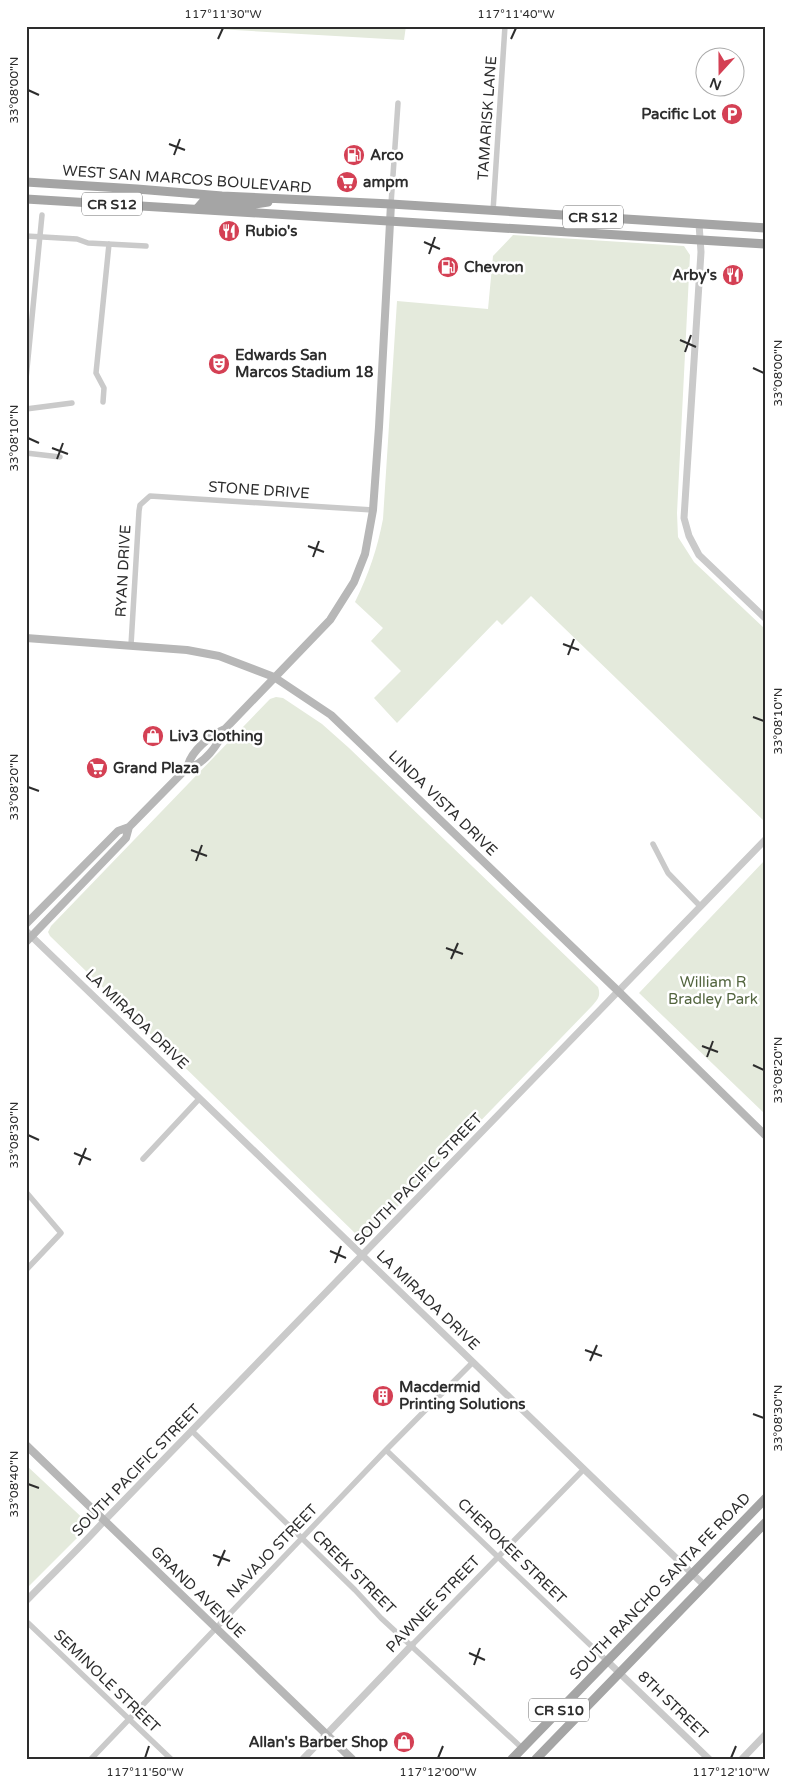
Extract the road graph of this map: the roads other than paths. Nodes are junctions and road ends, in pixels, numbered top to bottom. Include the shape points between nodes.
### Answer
1 (505, 26) edge
2 (398, 102) dead end
3 (26, 182) edge
4 (45, 183) junction
5 (26, 199) edge
6 (276, 199) junction
7 (43, 200) junction
8 (391, 204) junction
9 (197, 209) junction
10 (493, 211) junction
11 (42, 215) dead end
12 (390, 221) junction
13 (699, 224) junction
14 (766, 228) edge
15 (26, 236) edge
16 (40, 237) junction
17 (700, 241) junction
18 (109, 244) junction
19 (766, 244) edge
20 (146, 246) dead end
21 (28, 334) edge
22 (26, 379) edge
23 (103, 402) dead end
24 (72, 403) dead end
25 (26, 409) edge
26 (26, 453) edge
27 (60, 457) dead end
28 (145, 499) joint
29 (373, 510) junction
30 (766, 619) edge
31 (26, 638) edge
32 (131, 645) junction
33 (274, 677) junction
34 (129, 827) junction
35 (766, 839) edge
36 (653, 844) dead end
37 (700, 906) junction
38 (26, 924) edge
39 (28, 936) edge
40 (618, 991) junction
41 (200, 1099) junction
42 (766, 1136) edge
43 (143, 1159) dead end
44 (26, 1192) edge
45 (362, 1256) junction
46 (26, 1270) edge
47 (473, 1362) junction
48 (192, 1432) junction
49 (26, 1445) edge
50 (386, 1450) junction
51 (584, 1469) junction
52 (766, 1498) edge
53 (104, 1521) junction
54 (766, 1522) edge
55 (301, 1538) junction
56 (498, 1556) junction
57 (692, 1573) junction
58 (704, 1585) junction
59 (26, 1602) edge
60 (26, 1621) edge
61 (216, 1628) junction
62 (412, 1645) junction
63 (606, 1660) junction
64 (618, 1672) junction
65 (129, 1718) junction
66 (327, 1734) junction
67 (766, 1734) edge
68 (522, 1748) junction
69 (91, 1759) edge
70 (171, 1759) edge
71 (303, 1759) edge
72 (352, 1759) edge
73 (512, 1759) edge
74 (536, 1759) edge
75 (709, 1759) edge
76 (742, 1759) edge

1 - 10 street, TAMARISK LANE
2 - 8 street
3 - 4 main road, WEST SAN MARCOS BOULEVARD / CR S12
4 - 6 main road, WEST SAN MARCOS BOULEVARD / CR S12
4 - 7 main road
5 - 7 main road, WEST SAN MARCOS BOULEVARD / CR S12
6 - 8 main road, WEST SAN MARCOS BOULEVARD / CR S12
6 - 9 main road via 249,205 203,202
7 - 9 main road, WEST SAN MARCOS BOULEVARD / CR S12
8 - 10 main road, WEST SAN MARCOS BOULEVARD / CR S12
8 - 12 main road
9 - 12 main road, WEST SAN MARCOS BOULEVARD / CR S12
10 - 13 main road, WEST SAN MARCOS BOULEVARD / CR S12
11 - 16 street
12 - 17 main road, WEST SAN MARCOS BOULEVARD / CR S12
12 - 29 main road
13 - 14 main road, WEST SAN MARCOS BOULEVARD / CR S12
13 - 17 street
15 - 16 street
16 - 18 street
16 - 21 street
17 - 19 main road, WEST SAN MARCOS BOULEVARD / CR S12
17 - 30 street via 684,518 688,536 699,555
18 - 20 street
18 - 23 street via 96,373 104,388
21 - 22 street
24 - 25 street
26 - 27 street
28 - 29 street, STONE DRIVE via 157,495
28 - 32 street, RYAN DRIVE via 138,511
29 - 33 main road via 365,554 342,604
31 - 32 main road, LINDA VISTA DRIVE
32 - 33 main road, LINDA VISTA DRIVE via 219,656
33 - 34 main road via 225,729 212,735 189,759 187,768
33 - 40 main road, LINDA VISTA DRIVE via 331,715
34 - 38 main road via 118,831
34 - 39 main road via 126,838
35 - 37 street, SOUTH PACIFIC STREET
36 - 37 street via 668,873
37 - 40 street, SOUTH PACIFIC STREET
39 - 41 street, LA MIRADA DRIVE
40 - 42 main road, LINDA VISTA DRIVE
40 - 45 street, SOUTH PACIFIC STREET
41 - 43 street
41 - 45 street, LA MIRADA DRIVE
44 - 46 street via 61,1233
45 - 47 street, LA MIRADA DRIVE
45 - 48 street, SOUTH PACIFIC STREET
47 - 50 street, NAVAJO STREET
47 - 51 street, LA MIRADA DRIVE
48 - 53 street, SOUTH PACIFIC STREET
48 - 55 street, CREEK STREET
49 - 53 main road, GRAND AVENUE
50 - 55 street, NAVAJO STREET
50 - 56 street, CHEROKEE STREET
51 - 56 street, PAWNEE STREET
51 - 57 street, LA MIRADA DRIVE
52 - 57 main road, SOUTH RANCHO SANTA FE ROAD / CR S10
53 - 59 street, SOUTH PACIFIC STREET
53 - 61 main road, GRAND AVENUE
54 - 58 main road, SOUTH RANCHO SANTA FE ROAD / CR S10
55 - 61 street, NAVAJO STREET
55 - 62 street, CREEK STREET
56 - 62 street, PAWNEE STREET
56 - 63 street, CHEROKEE STREET
57 - 58 street, LA MIRADA DRIVE
57 - 63 main road, SOUTH RANCHO SANTA FE ROAD / CR S10
58 - 64 main road, SOUTH RANCHO SANTA FE ROAD / CR S10
60 - 65 street, SEMINOLE STREET
61 - 65 street, NAVAJO STREET
61 - 66 main road, GRAND AVENUE
62 - 66 street, PAWNEE STREET
62 - 68 street, CREEK STREET
63 - 64 street, CHEROKEE STREET
63 - 68 main road, SOUTH RANCHO SANTA FE ROAD / CR S10
64 - 74 main road, SOUTH RANCHO SANTA FE ROAD / CR S10
64 - 75 street, 8TH STREET
65 - 69 street, NAVAJO STREET
65 - 70 street, SEMINOLE STREET
66 - 71 street, PAWNEE STREET
66 - 72 main road, GRAND AVENUE
67 - 76 street
68 - 73 main road, SOUTH RANCHO SANTA FE ROAD / CR S10

